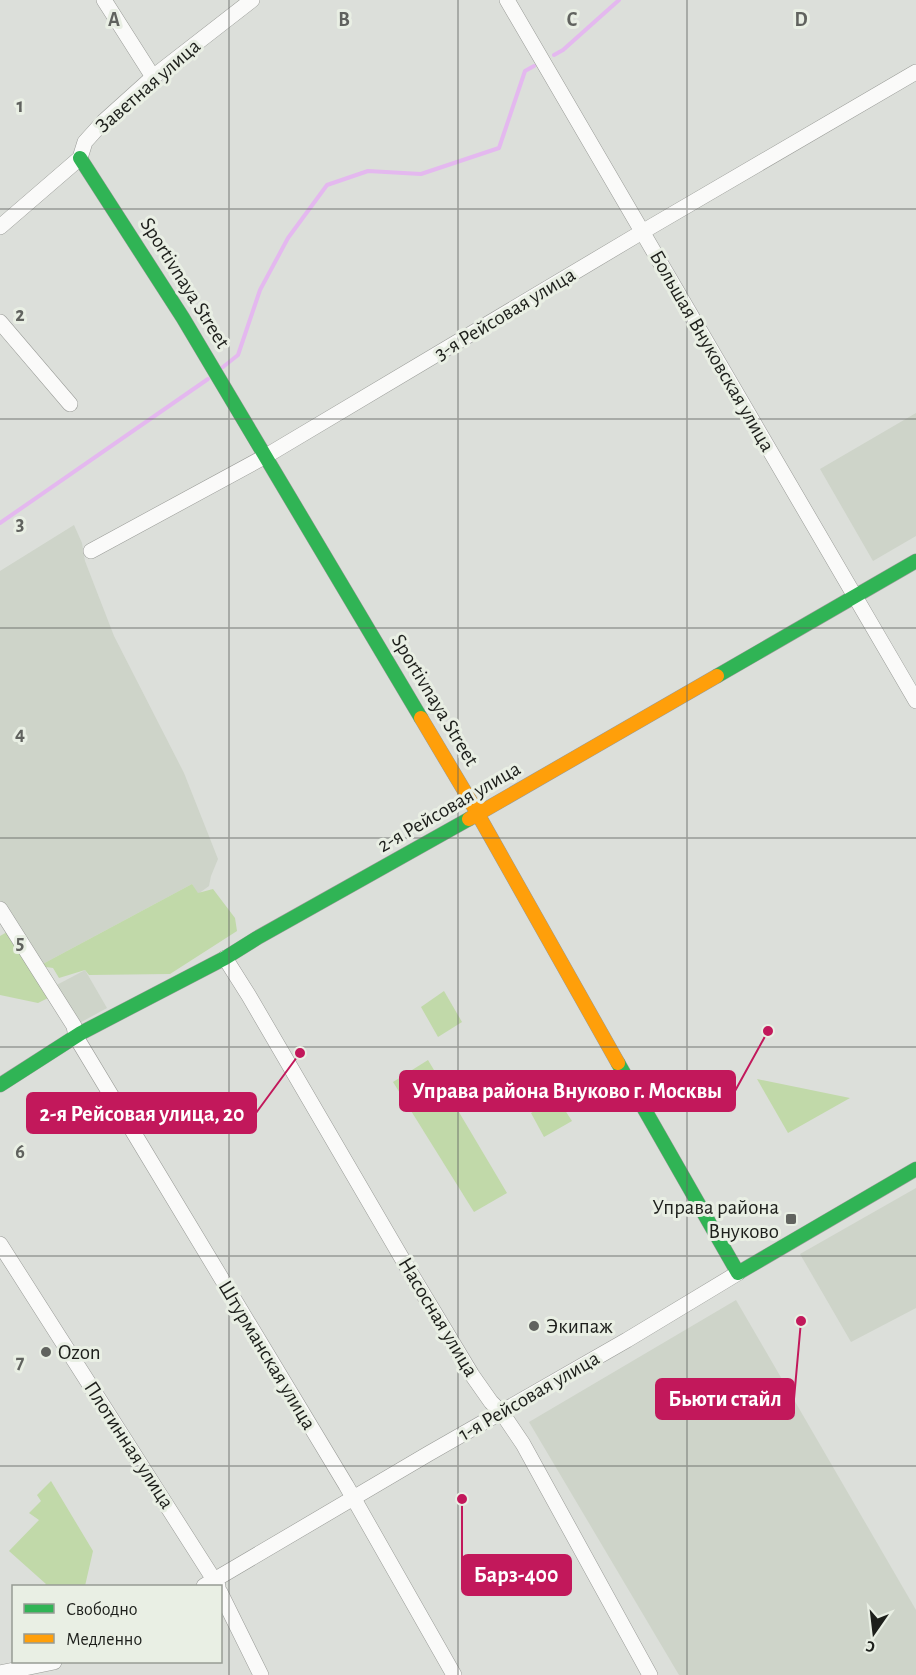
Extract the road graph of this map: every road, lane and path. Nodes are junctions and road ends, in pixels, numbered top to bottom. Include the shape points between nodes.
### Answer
1 (104, 0) edge
2 (252, 0) edge
3 (507, 0) edge
4 (916, 72) edge
5 (153, 76) junction
6 (80, 158) junction
7 (0, 227) edge
8 (642, 232) junction
9 (0, 322) edge
10 (70, 404) dead end
11 (266, 456) junction
12 (91, 551) dead end
13 (916, 561) edge
14 (855, 596) junction
15 (916, 701) edge
16 (478, 814) junction
17 (0, 909) edge
18 (225, 958) junction
19 (76, 1037) junction
20 (0, 1085) edge
21 (916, 1169) edge
22 (0, 1244) edge
23 (738, 1273) junction
24 (502, 1413) junction
25 (353, 1498) junction
26 (213, 1585) edge
27 (216, 1585) edge
28 (222, 1601) edge
29 (54, 1666) edge
30 (0, 1673) edge
31 (261, 1675) edge
32 (454, 1675) edge
33 (650, 1675) edge

1 - 5 street
2 - 5 street, Заветная улица
3 - 8 street, Большая Внуковская улица
4 - 8 street, 3-я Рейсовая улица
5 - 6 street, Заветная улица via 85,142
6 - 7 street, Заветная улица
6 - 11 street, Sportivnaya Street
8 - 11 street, 3-я Рейсовая улица
8 - 14 street, Большая Внуковская улица
9 - 10 street
11 - 12 street, 3-я Рейсовая улица
11 - 16 street, Sportivnaya Street
13 - 14 street, 2-я Рейсовая улица
14 - 15 street, Большая Внуковская улица
14 - 16 street, 2-я Рейсовая улица
16 - 18 street, 2-я Рейсовая улица
16 - 23 street, Sportivnaya Street
17 - 19 street, Штурманская улица via 74,1026
18 - 19 street, 2-я Рейсовая улица
18 - 24 street, Насосная улица via 466,1365
19 - 20 street, 2-я Рейсовая улица
19 - 25 street, Штурманская улица
21 - 23 street, 1-я Рейсовая улица
22 - 26 street, Плотинная улица
23 - 24 street, 1-я Рейсовая улица
24 - 25 street, 1-я Рейсовая улица
24 - 33 street, Насосная улица via 523,1444
25 - 27 street, 1-я Рейсовая улица
25 - 32 street, Штурманская улица
28 - 31 street, Плотинная улица
29 - 30 street

